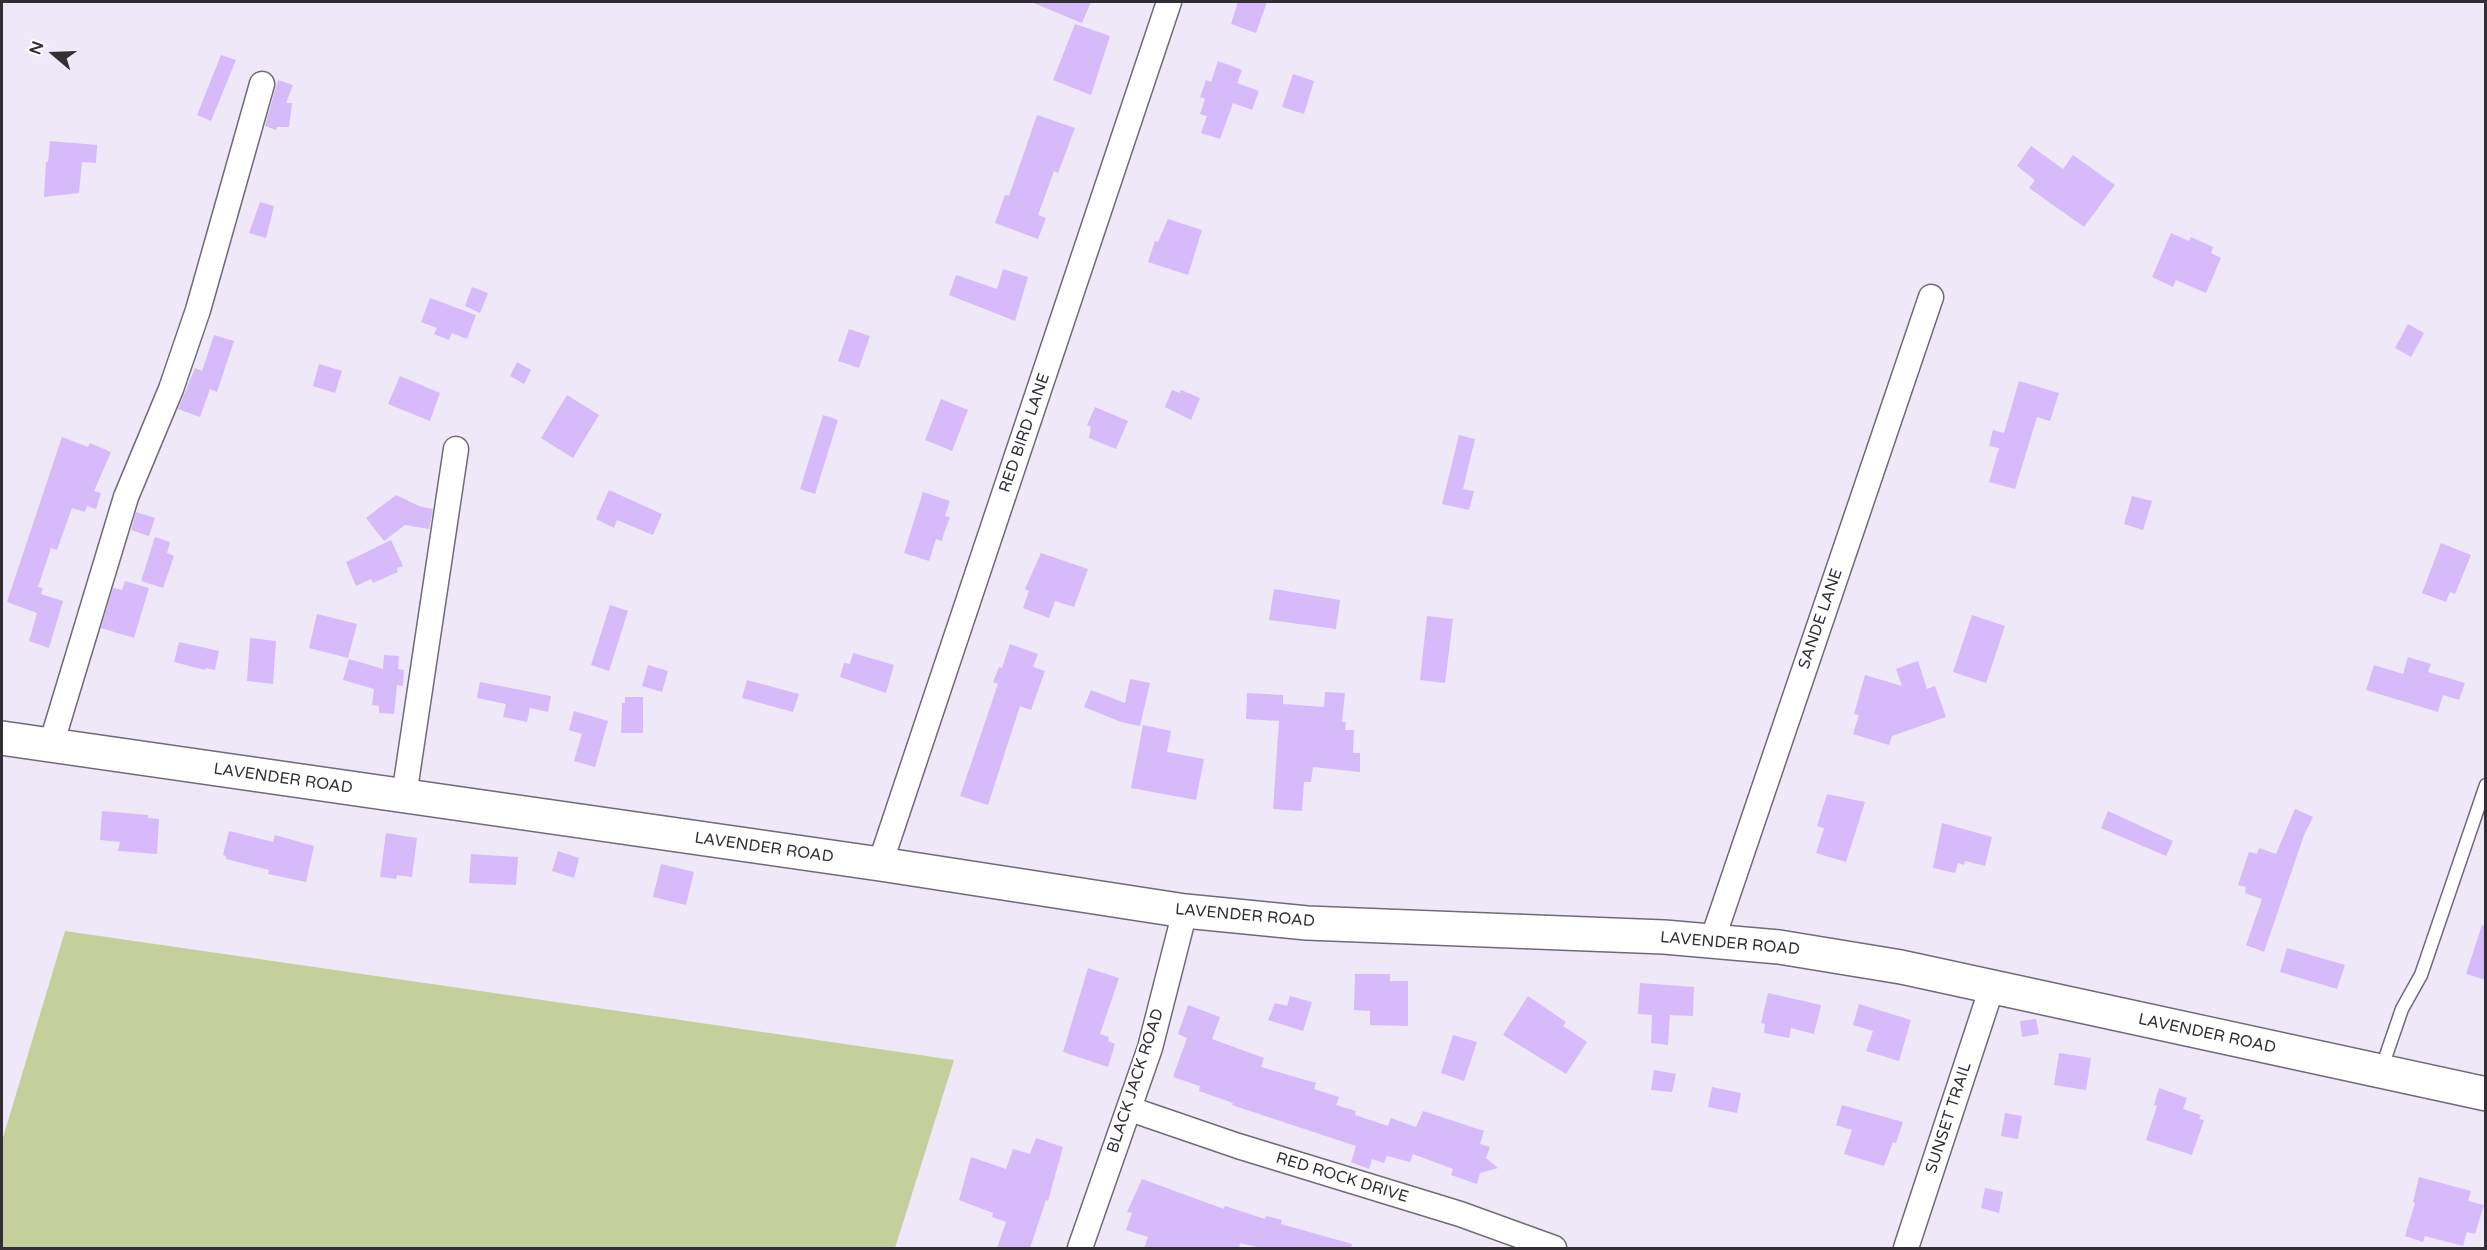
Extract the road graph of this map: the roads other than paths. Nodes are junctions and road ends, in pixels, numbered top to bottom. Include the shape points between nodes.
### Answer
1 (1169, 2) edge
2 (262, 84) dead end
3 (1930, 297) dead end
4 (456, 449) dead end
5 (2, 738) edge
6 (51, 745) junction
7 (2486, 784) edge
8 (404, 796) junction
9 (880, 864) junction
10 (1185, 911) junction
11 (1712, 941) junction
12 (1992, 987) junction
13 (2381, 1071) junction
14 (2486, 1094) edge
15 (1130, 1109) junction
16 (1080, 1248) edge
17 (1554, 1248) edge
18 (1906, 1248) edge

1 - 9 street, RED BIRD LANE
2 - 6 street via 198,310 171,389 126,496
3 - 11 street, SANDE LANE
4 - 8 street
5 - 6 street, LAVENDER ROAD
6 - 8 street, LAVENDER ROAD
7 - 13 lane via 2421,975 2402,1009
8 - 9 street, LAVENDER ROAD
9 - 10 street, LAVENDER ROAD
10 - 11 street, LAVENDER ROAD via 1307,923
10 - 15 street, BLACK JACK ROAD
11 - 12 street, LAVENDER ROAD via 1827,954
12 - 13 street, LAVENDER ROAD
12 - 18 street, SUNSET TRAIL
13 - 14 street, LAVENDER ROAD
15 - 16 street, BLACK JACK ROAD
15 - 17 street, RED ROCK DRIVE via 1460,1214

